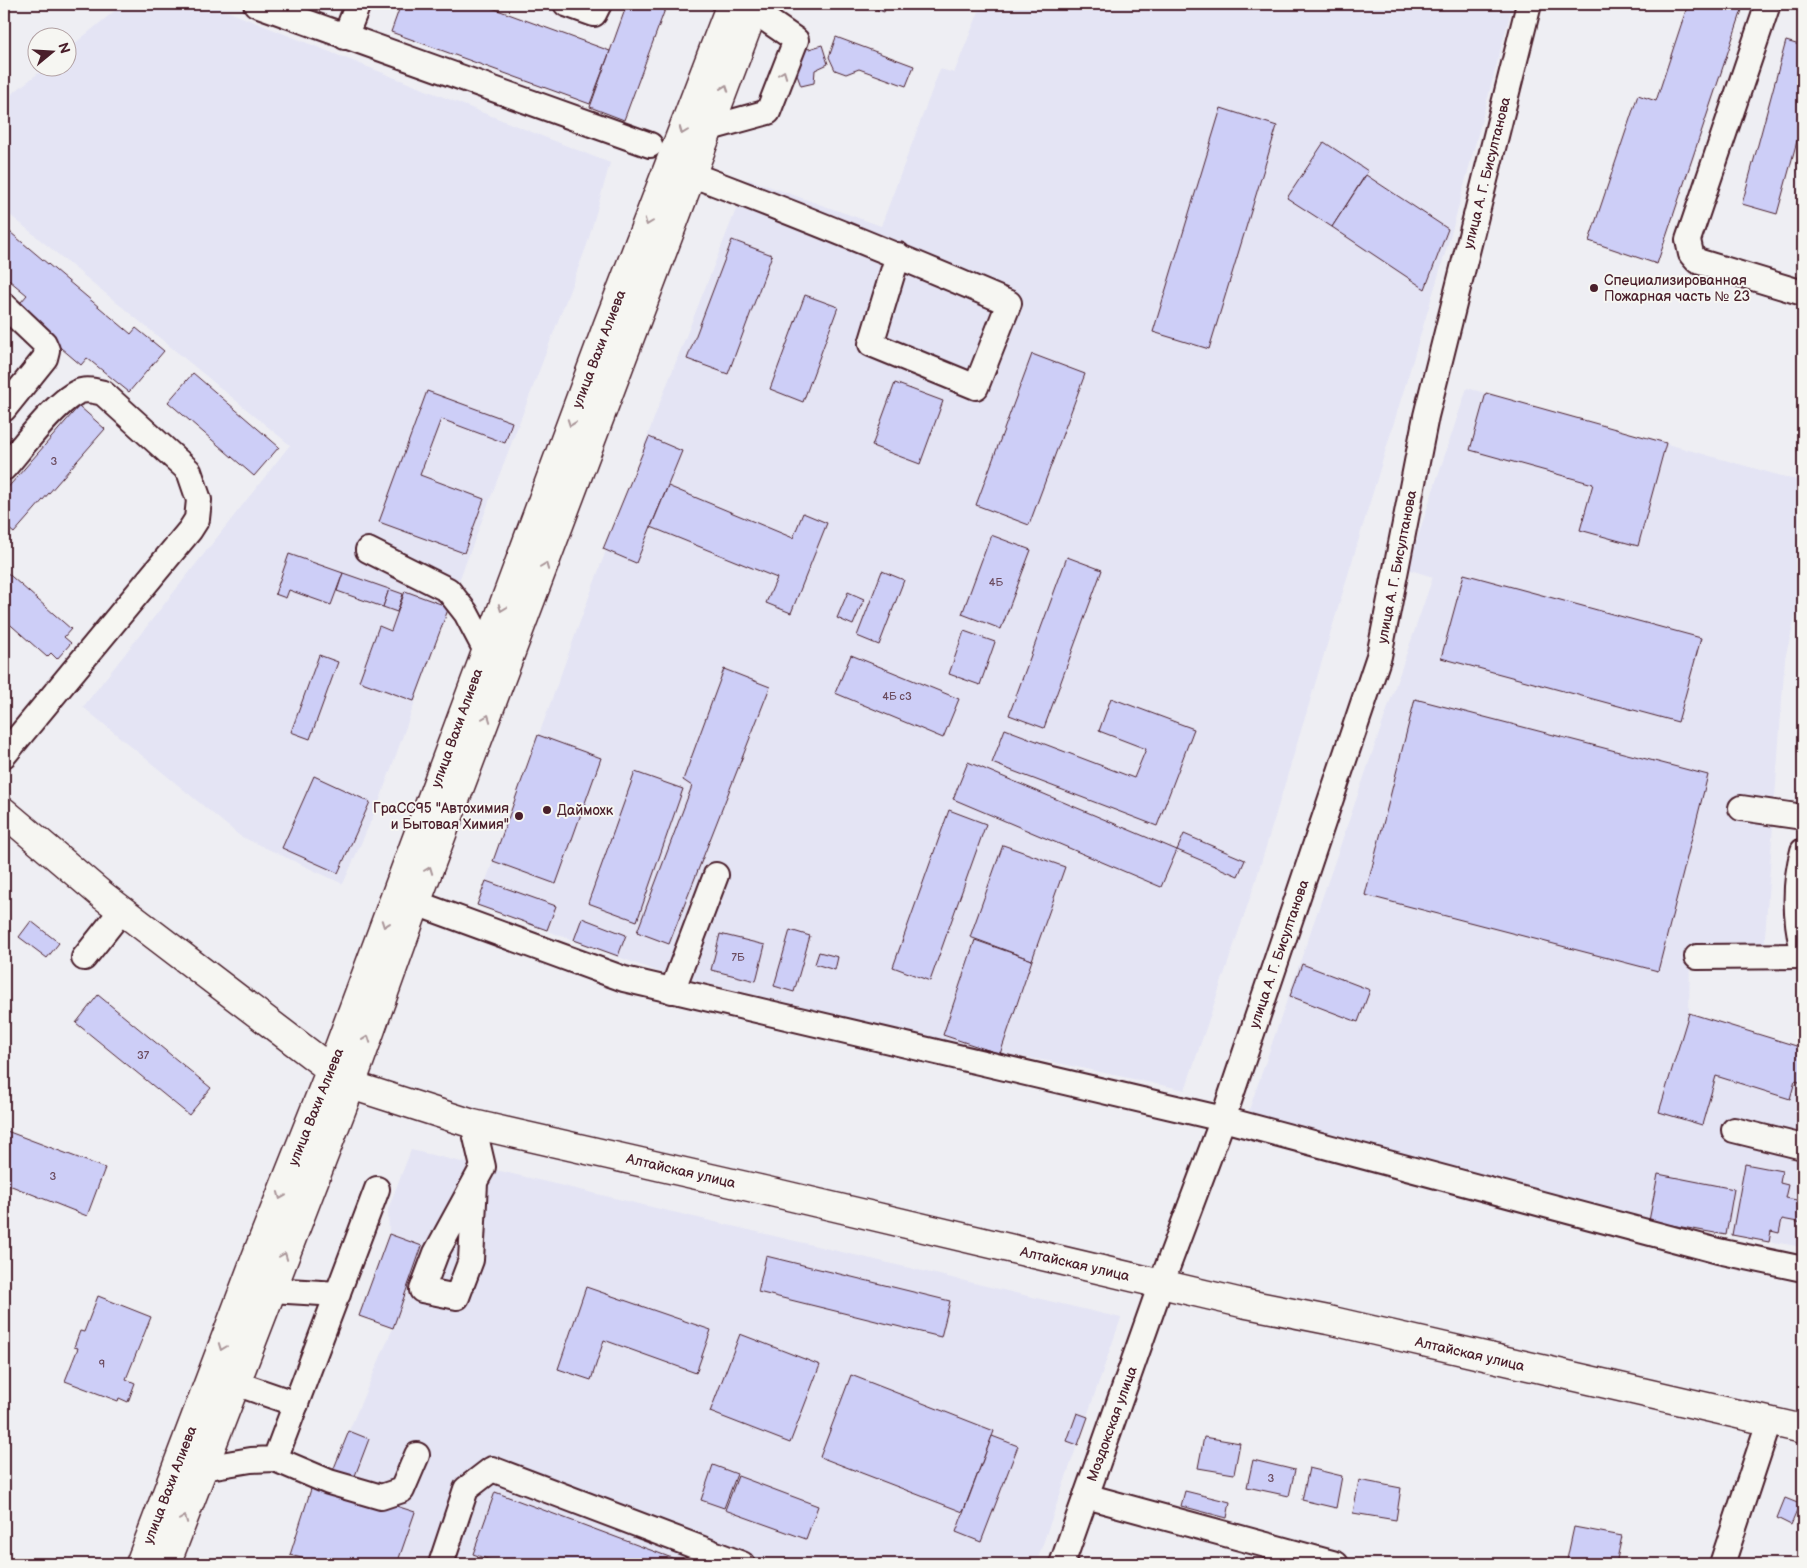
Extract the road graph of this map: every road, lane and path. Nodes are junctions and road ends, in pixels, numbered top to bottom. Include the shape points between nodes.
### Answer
1 (256, 4) edge
2 (358, 4) edge
3 (566, 4) edge
4 (599, 4) edge
5 (1529, 4) edge
6 (1768, 4) edge
7 (747, 6) edge
8 (345, 37) junction
9 (710, 128) junction
10 (650, 145) dead end
11 (693, 175) junction
12 (898, 256) junction
13 (1803, 293) edge
14 (4, 305) edge
15 (5, 405) edge
16 (4, 468) edge
17 (368, 550) dead end
18 (486, 651) junction
19 (4, 755) edge
20 (1741, 808) dead end
21 (4, 812) edge
22 (1803, 817) edge
23 (1802, 859) edge
24 (716, 875) dead end
25 (416, 903) junction
26 (122, 910) junction
27 (1803, 951) edge
28 (1803, 956) edge
29 (1697, 957) dead end
30 (84, 958) dead end
31 (672, 991) junction
32 (341, 1077) junction
33 (1223, 1119) junction
34 (473, 1124) junction
35 (1734, 1130) dead end
36 (1803, 1147) edge
37 (475, 1182) dead end
38 (378, 1189) dead end
39 (1803, 1269) edge
40 (1161, 1284) junction
41 (271, 1290) junction
42 (338, 1294) junction
43 (235, 1383) junction
44 (296, 1404) junction
45 (1769, 1422) junction
46 (1803, 1429) edge
47 (417, 1455) dead end
48 (275, 1459) junction
49 (203, 1468) junction
50 (1086, 1496) junction
51 (140, 1564) edge
52 (166, 1564) edge
53 (441, 1564) edge
54 (742, 1564) edge
55 (1062, 1564) edge
56 (1336, 1564) edge
57 (1722, 1564) edge

1 - 8 street
2 - 8 street
3 - 4 street via 594,14
5 - 33 street, улица А. Г. Бисултанова via 1426,416 1379,656
6 - 13 street via 1688,240 1690,254 1697,261
9 -> 7 main road, улица Вахи Алиева
9 -> 7 street via 768,112 796,40
7 -> 18 main road, улица Вахи Алиева
8 - 10 street
9 - 11 main road, улица Вахи Алиева
11 - 12 street
25 -> 11 main road, улица Вахи Алиева
12 - 12 street via 1009,303 976,387 871,344
14 - 15 street via 44,343 47,350 45,358
16 - 19 street via 64,400 91,390 104,393 189,472 199,500 197,519 190,530
17 - 18 street via 448,590 466,613
18 -> 32 main road, улица Вахи Алиева
20 - 22 street
21 - 26 main road, Алтайская улица
23 - 27 street via 1796,894 1796,924
24 - 31 street
25 - 31 street via 624,979
32 -> 25 main road, улица Вахи Алиева
26 - 30 street
26 - 32 main road, Алтайская улица
28 - 29 street
31 - 33 street
32 - 34 main road, Алтайская улица
41 -> 32 main road, улица Вахи Алиева
32 -> 51 main road, улица Вахи Алиева via 260,1247
33 - 39 street via 1718,1251
33 - 40 street, улица А. Г. Бисултанова
34 - 37 street via 483,1168
34 - 40 main road, Алтайская улица
35 - 36 street
38 - 42 street
40 - 45 main road, Алтайская улица
40 - 50 street, Моздокская улица
41 - 42 street
41 - 43 main road, улица Вахи Алиева
42 - 44 street
43 - 44 street
43 - 49 main road, улица Вахи Алиева
44 - 48 street
45 - 46 main road, Алтайская улица
45 - 57 street
47 - 48 street via 402,1490 381,1497 329,1482
48 - 49 street
52 -> 49 main road, улица Вахи Алиева
50 - 55 street, Моздокская улица
50 - 56 street
53 - 54 street via 466,1489 492,1469

